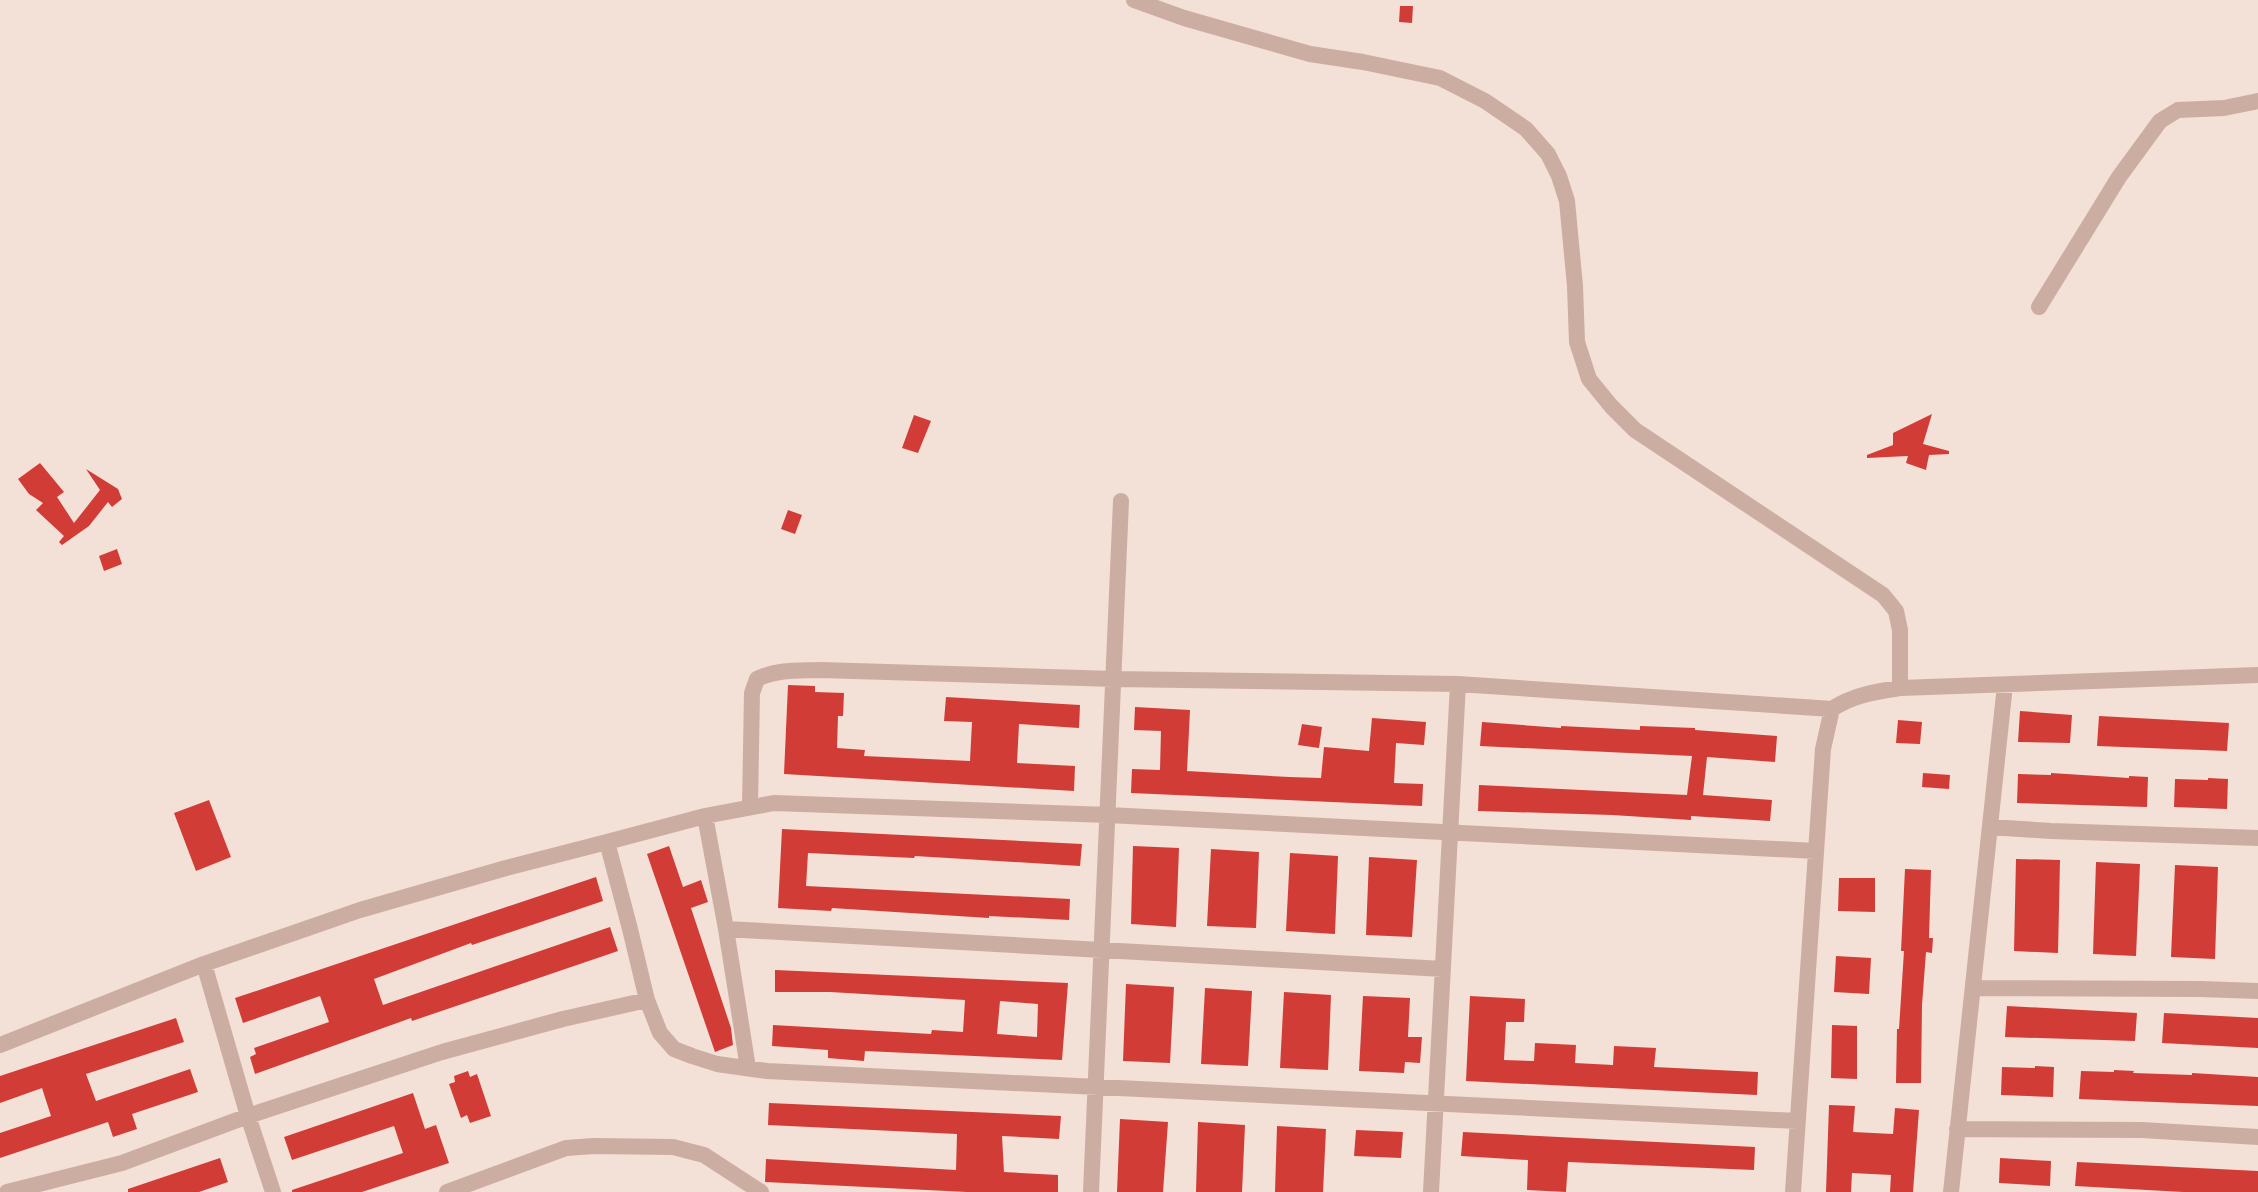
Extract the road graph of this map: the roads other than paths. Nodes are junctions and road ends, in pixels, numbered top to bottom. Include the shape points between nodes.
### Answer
1 (1134, 0) edge
2 (2258, 101) edge
3 (2039, 307) dead end
4 (1121, 501) dead end
5 (2258, 675) edge
6 (1114, 679) junction
7 (1458, 684) junction
8 (2005, 685) junction
9 (1900, 688) junction
10 (1832, 709) junction
11 (750, 806) junction
12 (1108, 815) junction
13 (705, 816) junction
14 (1990, 827) junction
15 (1450, 833) junction
16 (2258, 838) edge
17 (607, 842) junction
18 (1816, 851) junction
19 (726, 929) junction
20 (1102, 951) junction
21 (204, 964) junction
22 (1443, 969) junction
23 (1973, 988) junction
24 (2258, 991) edge
25 (647, 1000) junction
26 (0, 1045) edge
27 (748, 1068) junction
28 (1096, 1088) junction
29 (1436, 1104) junction
30 (248, 1116) junction
31 (1797, 1121) junction
32 (1957, 1129) junction
33 (2258, 1137) edge
34 (7, 1192) edge
35 (273, 1192) edge
36 (447, 1192) edge
37 (761, 1192) edge
38 (1091, 1192) edge
39 (1431, 1192) edge
40 (1793, 1192) edge
41 (1951, 1192) edge

1 - 9 street via 1310,54 1440,78 1526,129 1548,154 1567,201 1577,342 1589,379 1635,430 1883,595 1896,611 1900,630
2 - 3 street via 2178,110 2160,121
4 - 6 street
5 - 8 street
6 - 7 street
6 - 11 street via 769,673 757,679 752,693
6 - 12 street
7 - 10 street
7 - 15 street
8 - 9 street
8 - 14 street
9 - 10 street via 1847,699
10 - 18 street via 1823,749
11 - 12 street
11 - 13 street
12 - 15 street
12 - 20 street
13 - 17 street
13 - 19 street
14 - 16 street
14 - 23 street
15 - 18 street
15 - 22 street
17 - 21 street via 360,910
17 - 25 street
18 - 31 street
19 - 20 street
19 - 27 street
20 - 22 street
20 - 28 street
21 - 26 street
21 - 30 street
22 - 29 street
23 - 24 street
23 - 32 street
25 - 27 street via 660,1033 674,1049
25 - 30 street via 442,1052
27 - 28 street
28 - 29 street
28 - 38 street
29 - 31 street
29 - 39 street
30 - 34 street via 122,1163
30 - 35 street
31 - 40 street
32 - 33 street
32 - 41 street
36 - 37 street via 566,1148 594,1146 673,1147 704,1155

